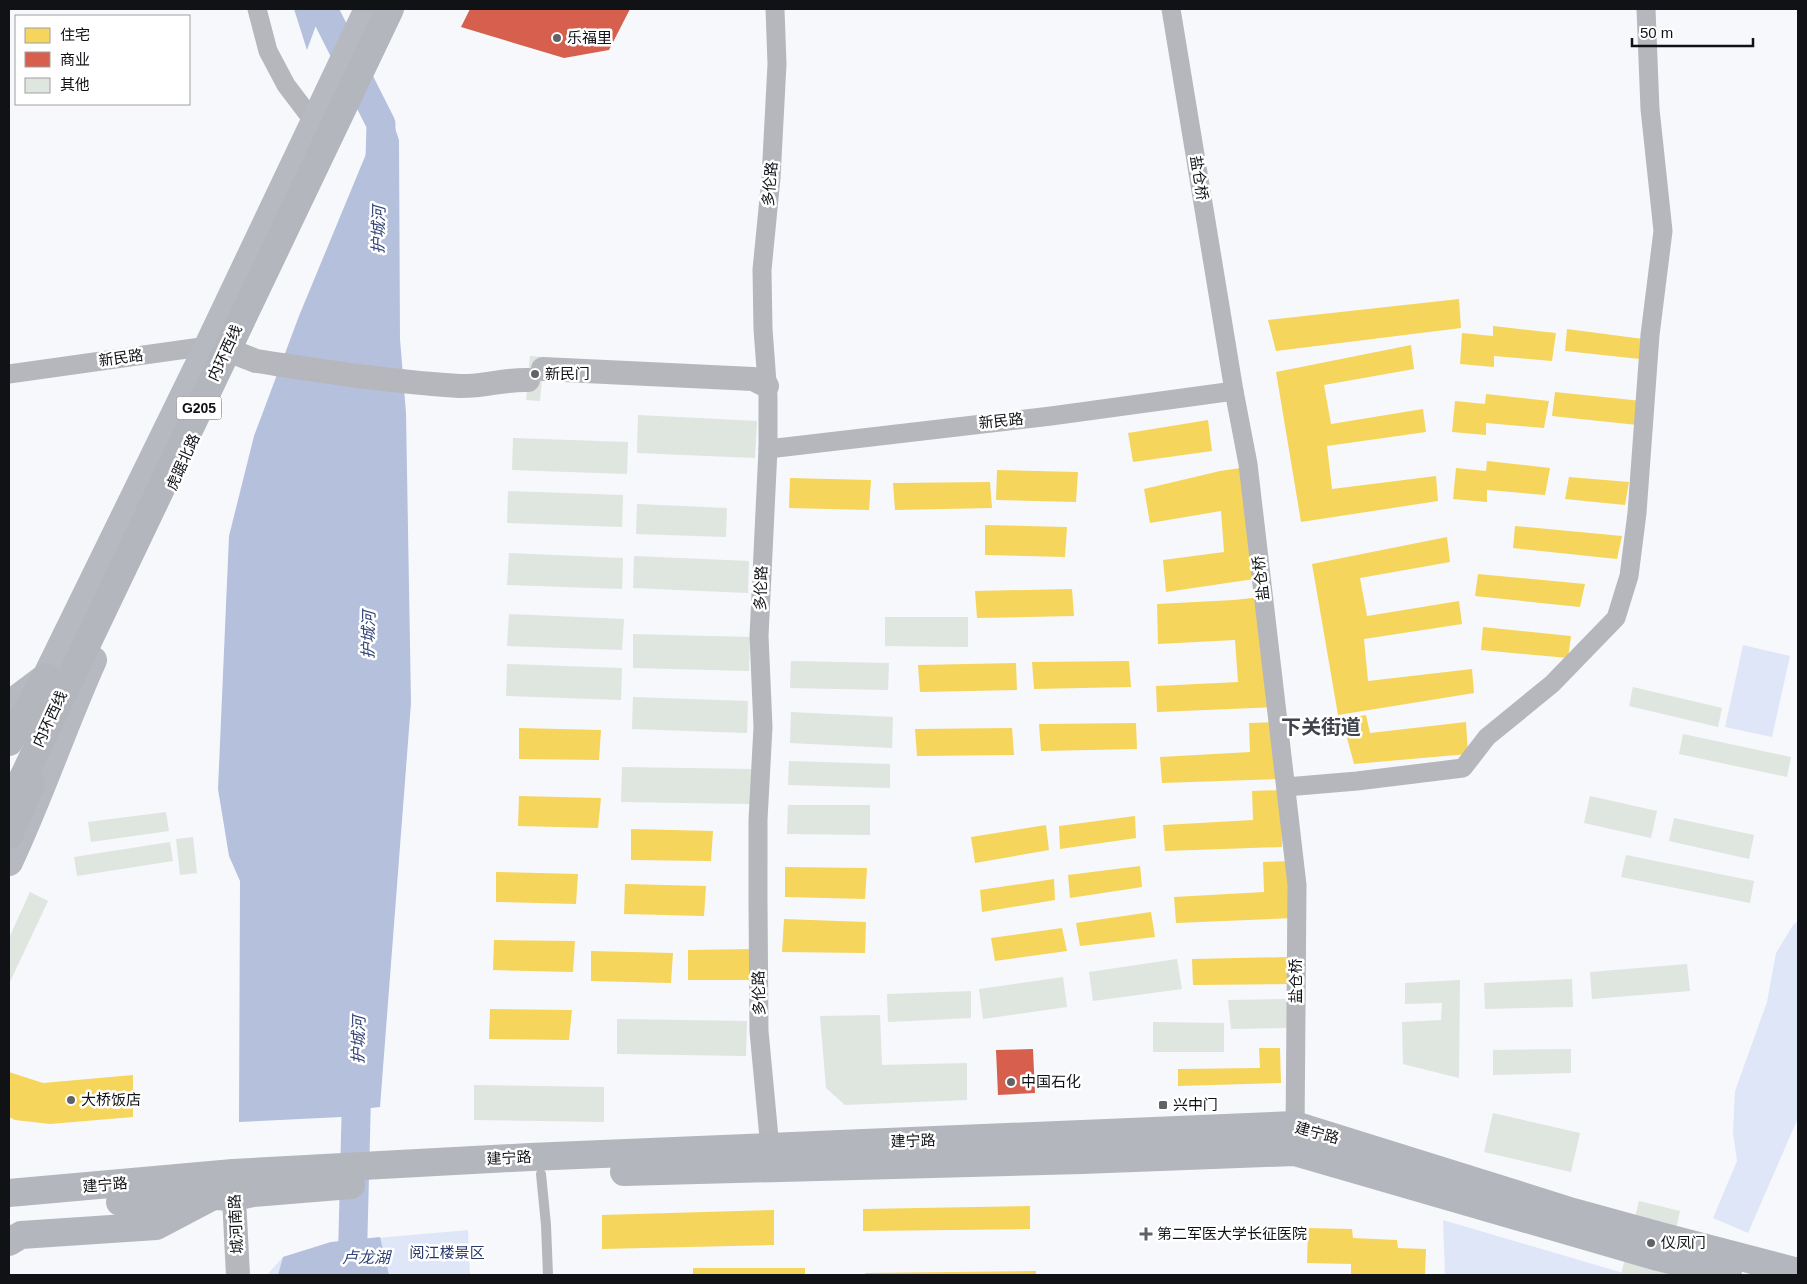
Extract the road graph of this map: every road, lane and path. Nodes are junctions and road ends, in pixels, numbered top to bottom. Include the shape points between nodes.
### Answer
1 (257, 9) edge
2 (368, 9) edge
3 (378, 9) edge
4 (390, 9) edge
5 (400, 9) edge
6 (775, 9) edge
7 (1171, 9) edge
8 (1646, 9) edge
9 (314, 122) junction
10 (220, 349) junction
11 (9, 374) edge
12 (767, 386) junction
13 (1234, 391) junction
14 (768, 449) junction
15 (46, 677) junction
16 (82, 686) junction
17 (9, 713) edge
18 (9, 742) edge
19 (9, 778) edge
20 (1286, 787) junction
21 (9, 807) edge
22 (9, 835) edge
23 (9, 862) edge
24 (1295, 1138) junction
25 (770, 1158) junction
26 (395, 1173) junction
27 (541, 1174) junction
28 (233, 1190) junction
29 (9, 1193) edge
30 (9, 1210) edge
31 (9, 1242) edge
32 (1798, 1272) edge
33 (238, 1275) edge
34 (548, 1275) edge
35 (1728, 1275) edge

1 - 9 street via 268,51 286,85
2 - 9 main road
3 - 19 highway, 内环西线 / G205
4 - 21 highway, 内环西线 / G205, bridge
5 - 10 main road, 虎踞北路 via 297,218
6 - 12 street, 多伦路 via 777,64 762,270
7 - 13 street, 盐仓桥
8 - 20 street via 1650,109 1663,231 1650,335 1637,513 1629,576 1616,618 1552,684 1487,737 1463,768
9 - 10 main road
10 - 11 street, 新民路
10 - 12 street via 256,361 276,358 412,374 468,386 483,386 535,374 754,379
10 - 15 main road
10 - 16 main road, 虎踞北路
12 - 14 street, 多伦路
13 - 14 street, 新民路
13 - 20 street, 盐仓桥 via 1248,464
14 - 25 street, 多伦路 via 759,636 763,726 758,902 759,1031
15 - 17 main road via 14,702
15 - 18 highway
16 - 22 highway via 58,722
16 - 23 main road, 虎踞北路
20 - 24 street, 盐仓桥 via 1297,885
24 - 25 main road, 建宁路
24 - 32 main road, 建宁路
24 - 35 main road, 建宁路 via 1658,1257
25 - 26 main road, 建宁路
25 - 27 main road, 建宁路
26 - 27 main road, 建宁路
26 - 28 main road, 建宁路
27 - 34 lane
28 - 29 main road, 建宁路
28 - 30 main road, 建宁路
28 - 31 highway via 156,1226 21,1236
28 - 33 street, 城河南路

